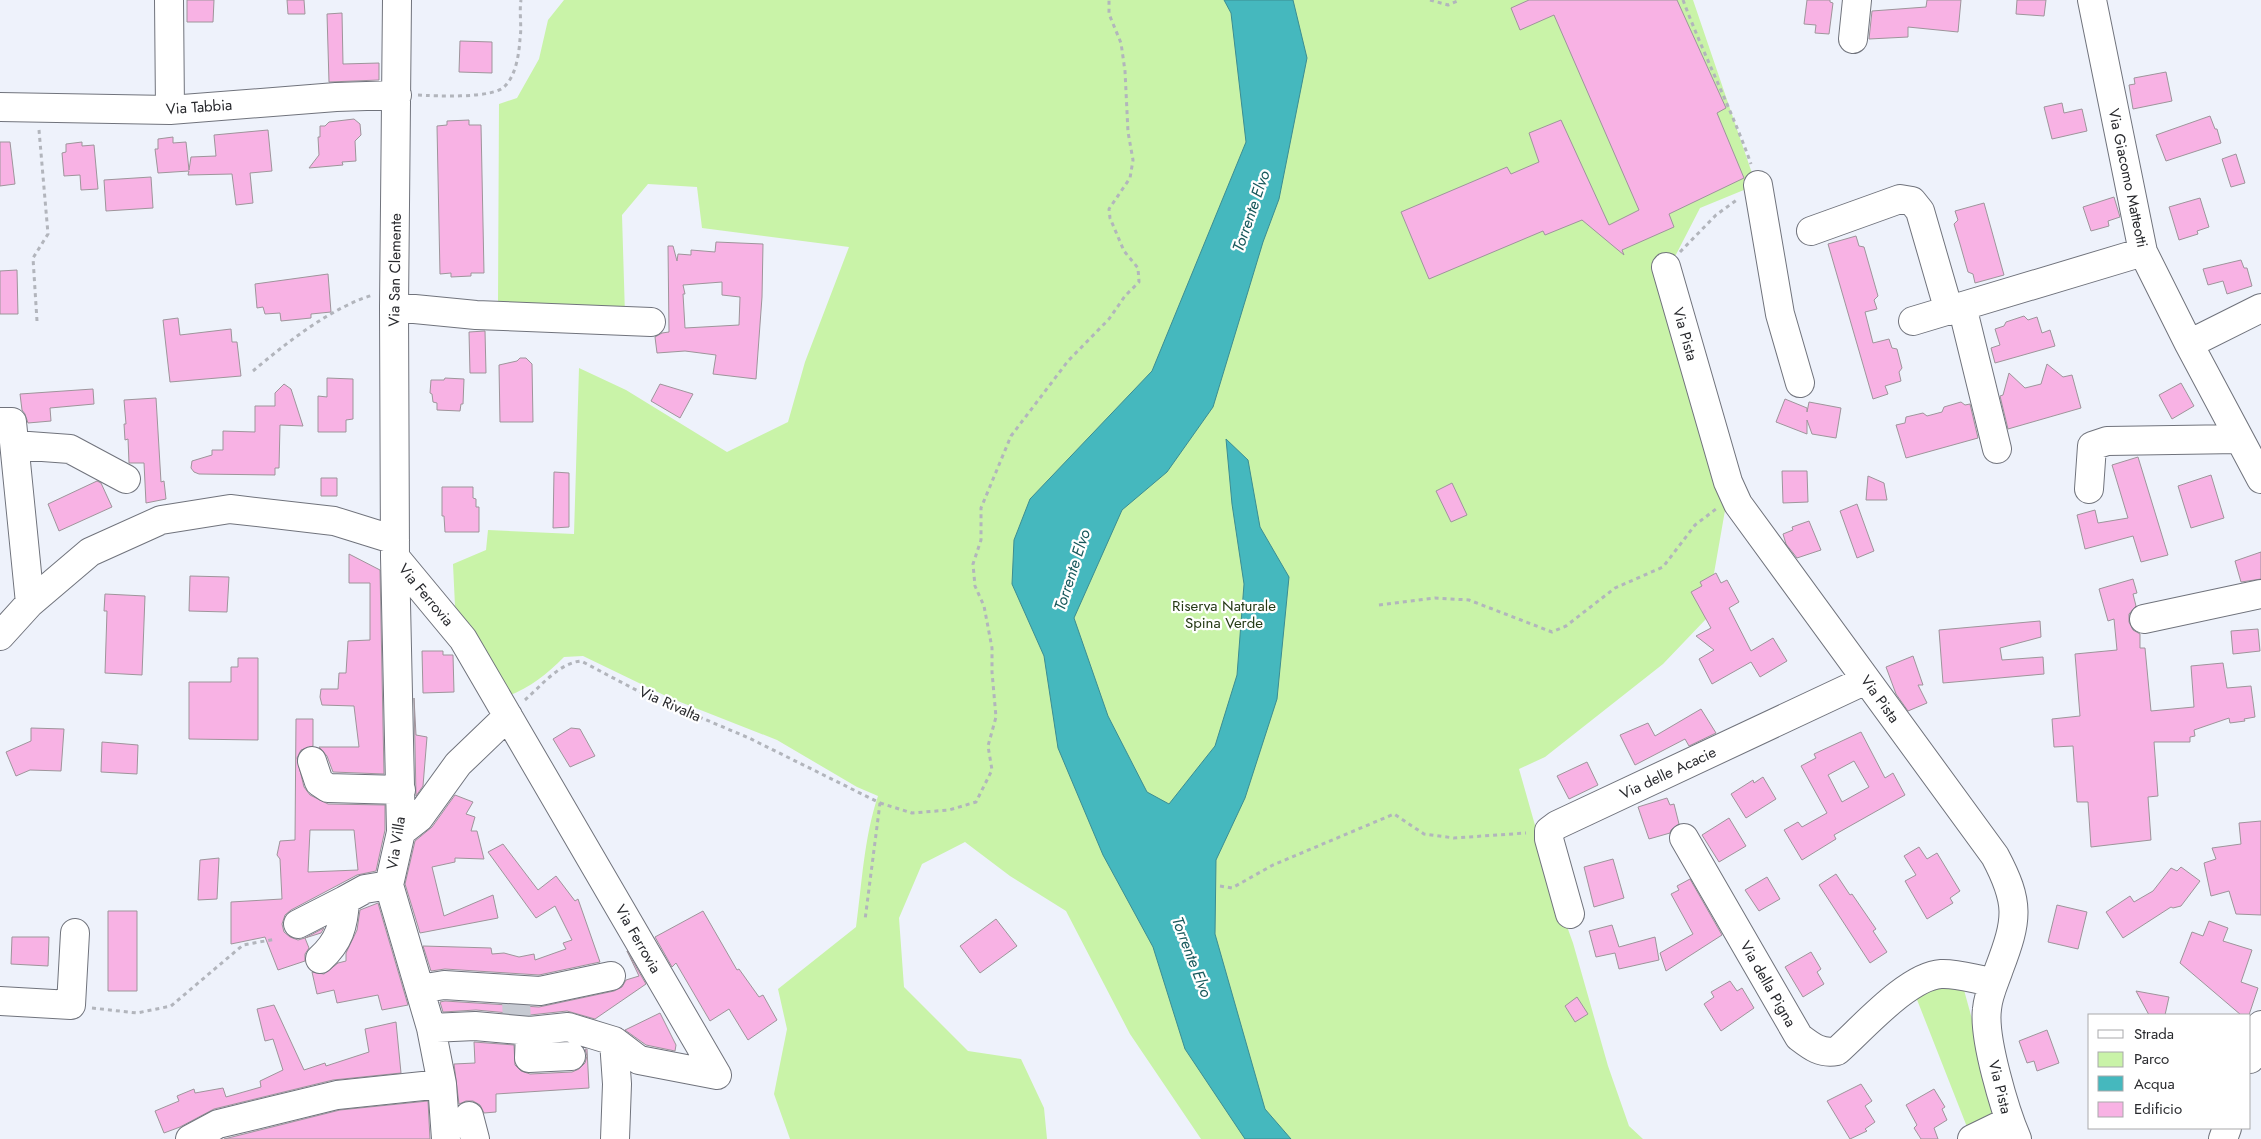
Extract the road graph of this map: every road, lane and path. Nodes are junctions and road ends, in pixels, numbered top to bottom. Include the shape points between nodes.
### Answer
1 (169, 0) edge
2 (397, 0) edge
3 (521, 0) edge
4 (1109, 0) edge
5 (1430, 0) edge
6 (1460, 0) edge
7 (1683, 0) edge
8 (1857, 0) edge
9 (2092, 0) edge
10 (1853, 39) dead end
11 (397, 95) junction
12 (0, 107) edge
13 (37, 110) junction
14 (170, 110) junction
15 (1758, 185) junction
16 (1811, 231) dead end
17 (2143, 252) junction
18 (1666, 267) joint
19 (394, 298) junction
20 (1955, 308) junction
21 (2261, 308) edge
22 (36, 321) dead end
23 (1913, 321) dead end
24 (651, 322) dead end
25 (2189, 344) junction
26 (253, 371) dead end
27 (1800, 383) dead end
28 (0, 422) edge
29 (2239, 438) junction
30 (15, 445) junction
31 (1997, 449) dead end
32 (126, 479) dead end
33 (2261, 479) edge
34 (2089, 489) dead end
35 (1734, 494) junction
36 (395, 549) junction
37 (2261, 594) edge
38 (30, 603) junction
39 (1379, 605) dead end
40 (2144, 620) dead end
41 (0, 636) edge
42 (1866, 680) junction
43 (508, 716) junction
44 (312, 761) dead end
45 (402, 790) junction
46 (880, 803) junction
47 (1549, 831) junction
48 (401, 832) junction
49 (1684, 838) dead end
50 (389, 885) junction
51 (1220, 886) dead end
52 (345, 900) junction
53 (1570, 914) dead end
54 (865, 920) dead end
55 (287, 931) joint
56 (75, 933) dead end
57 (320, 959) dead end
58 (611, 976) dead end
59 (1994, 982) junction
60 (420, 989) junction
61 (0, 1001) edge
62 (71, 1005) junction
63 (519, 1015) junction
64 (2261, 1026) edge
65 (431, 1028) junction
66 (614, 1041) junction
67 (572, 1056) dead end
68 (2251, 1056) edge
69 (442, 1084) junction
70 (2013, 1130) edge
71 (190, 1139) edge
72 (446, 1139) edge
73 (615, 1139) edge
74 (1972, 1139) edge

1 - 14 street
2 - 11 street, Via San Clemente
3 - 11 path via 520,38 514,72 505,88 485,94 451,97
4 - 46 path, Via Rivalta via 1109,14 1121,43 1133,160 1130,178 1109,209 1124,251 1138,268 1139,282 1068,361 1011,436 981,508 981,540 973,564 975,586 984,606 992,648 996,717 988,746 992,770 976,802 949,810 912,813
5 - 6 path via 1448,6
7 - 15 path via 1738,129
8 - 10 street
9 - 17 street, Via Giacomo Matteotti
11 - 14 street, Via Tabbia via 336,96
11 - 19 street, Via San Clemente
12 - 13 street, Via Tabbia
13 - 14 street, Via Tabbia
13 - 22 path via 48,234 33,258
15 - 18 path via 1716,215
15 - 27 street via 1780,314
16 - 20 street via 1900,199 1912,201 1920,211
17 - 20 street
17 - 25 street, Via Giacomo Matteotti
18 - 35 street, Via Pista
19 - 24 street via 476,315
19 - 26 path via 362,298 286,344
19 - 36 street, Via San Clemente
20 - 23 street
20 - 31 street
21 - 25 street
25 - 29 street, Via Giacomo Matteotti
28 - 30 street via 12,422
29 - 33 street, Via Giacomo Matteotti
29 - 34 street via 2107,441 2092,446
30 - 32 street via 70,449
30 - 38 street
35 - 39 path via 1695,525 1663,567 1614,588 1566,626 1552,632 1469,600 1435,598
35 - 42 street, Via Pista
36 - 38 street via 334,521 230,509 161,520 90,552
36 - 43 street, Via Ferrovia via 463,639
36 - 45 street, Via Villa
37 - 40 street
38 - 41 street
42 - 47 street, Via delle Acacie
42 - 59 street, Via Pista via 1995,856 2007,879 2013,898 2013,920 2010,939
43 - 46 path, Via Rivalta via 561,668 573,661 581,661 638,691 749,738
43 - 48 street via 458,764 419,818
43 - 66 street, Via Ferrovia via 717,1075 639,1060
44 - 45 street via 318,782 328,788
45 - 48 street, Via Villa
46 - 54 path
47 - 51 path via 1454,838 1424,834 1394,814 1273,865 1232,888
47 - 53 street
48 - 50 street, Via Villa
49 - 59 street, Via della Pigna via 1799,1037 1814,1048 1826,1053 1837,1051 1910,986 1924,978 1942,974
50 - 52 street via 365,889
50 - 60 street, Via Villa
52 - 55 street
52 - 57 street via 344,918 334,946
55 - 62 path via 243,945 171,1006 137,1014
56 - 62 street
58 - 63 street via 540,991
59 - 70 street, Via Pista via 1986,1009 1987,1035
60 - 63 street via 444,985
60 - 65 street, Via Villa
61 - 62 street
63 - 65 street, Via Ferrovia via 475,1026
63 - 66 street, Via Ferrovia
63 - 67 street via 529,1058
64 - 68 street
65 - 69 street, Via Villa
66 - 73 street via 617,1084
69 - 71 street via 336,1095 218,1124
69 - 72 street, Via Villa
70 - 74 street

